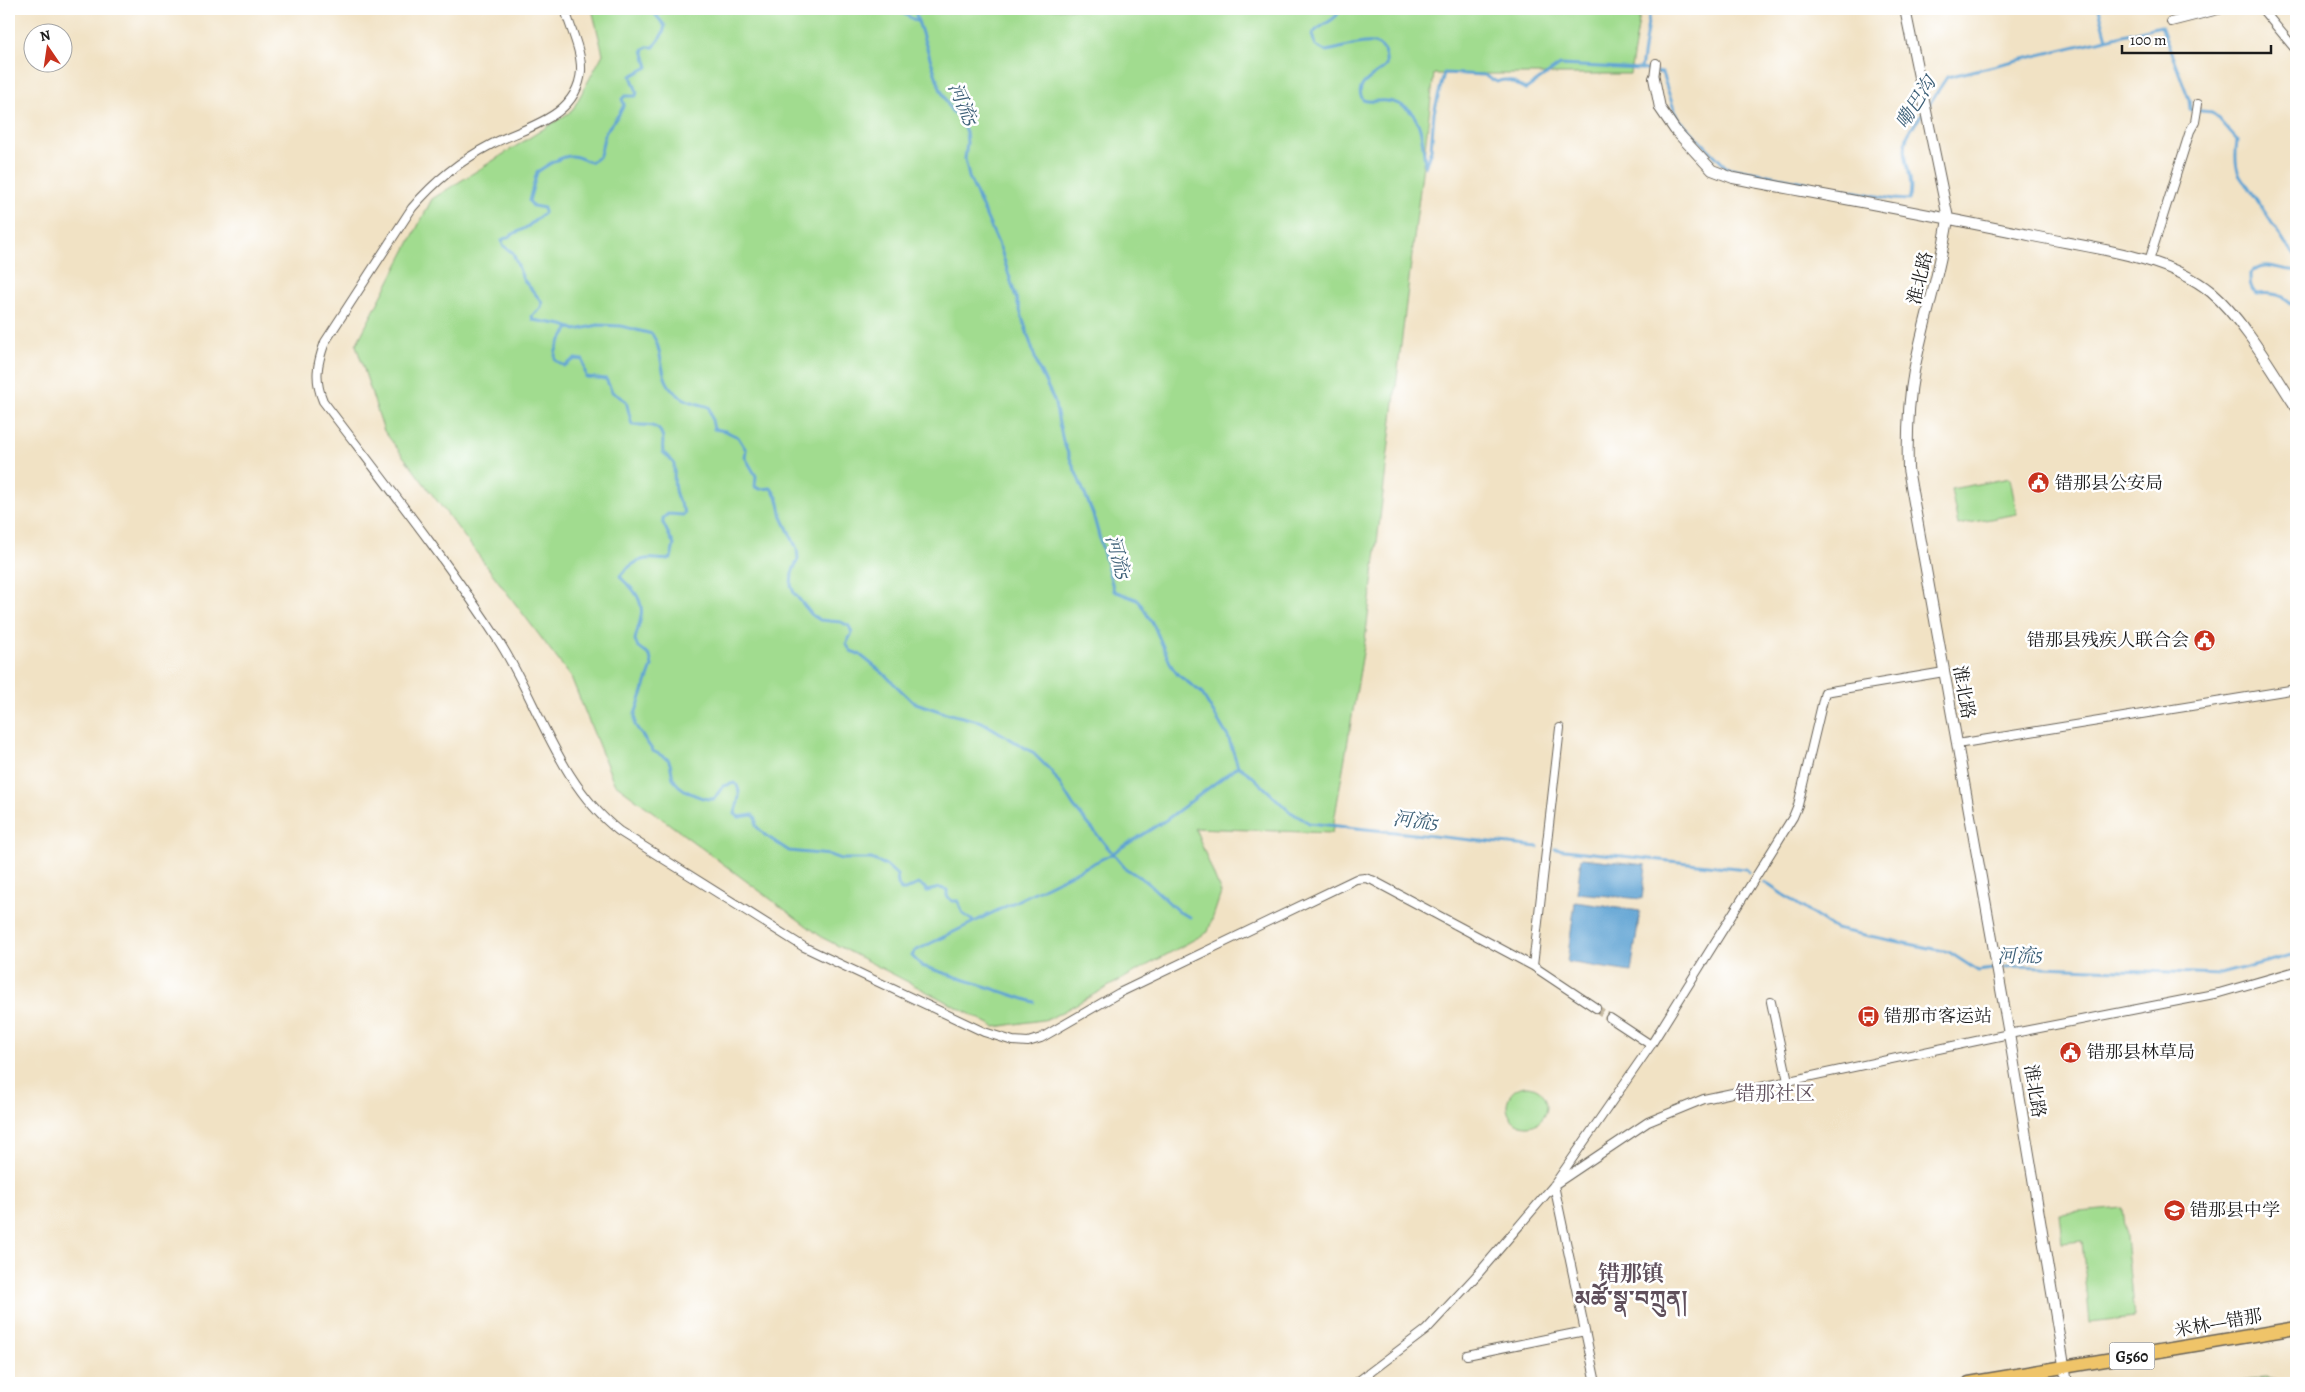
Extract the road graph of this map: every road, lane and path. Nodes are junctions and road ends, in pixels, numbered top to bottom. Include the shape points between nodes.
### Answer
1 (565, 9) edge
2 (1905, 9) edge
3 (2222, 9) edge
4 (2262, 9) edge
5 (2171, 22) dead end
6 (2296, 50) edge
7 (1656, 63) dead end
8 (1654, 78) joint
9 (2198, 104) dead end
10 (1948, 218) junction
11 (2149, 261) junction
12 (2296, 407) edge
13 (1944, 672) junction
14 (2296, 689) edge
15 (1560, 728) dead end
16 (1957, 744) junction
17 (1533, 966) junction
18 (2296, 971) edge
19 (1771, 1002) dead end
20 (1596, 1008) tunnel mouth
21 (1610, 1018) tunnel mouth
22 (2009, 1034) junction
23 (1651, 1045) junction
24 (1788, 1081) junction
25 (1554, 1185) junction
26 (2296, 1328) edge
27 (1584, 1331) junction
28 (1467, 1355) dead end
29 (2064, 1366) junction
30 (1356, 1383) edge
31 (1596, 1383) edge
32 (1969, 1383) edge
33 (2067, 1383) edge

1 - 17 street via 581,71 571,98 548,120 492,144 450,171 424,194 325,342 316,380 322,400 476,606 512,662 564,763 603,818 804,947 962,1023 1013,1041 1028,1042 1041,1038 1119,993 1356,879 1372,880
2 - 10 street, 淮北路
3 - 5 street
4 - 6 street
7 - 8 street
8 - 10 street via 1660,108 1686,143 1712,170 1734,178
9 - 11 street
10 - 11 street
10 - 13 street, 淮北路 via 1944,248 1914,371 1907,428 1908,470
11 - 12 street via 2182,272 2212,293 2234,316
13 - 16 street, 淮北路
13 - 23 street via 1825,692 1793,817
14 - 16 street
15 - 17 street
16 - 22 street, 淮北路
17 - 20 street
18 - 22 street via 2219,993
19 - 24 street
21 - 23 street
22 - 24 street
22 - 29 street, 淮北路
23 - 25 street
24 - 25 street via 1704,1099 1668,1112
25 - 27 street
25 - 30 street via 1426,1330
26 - 29 highway, 米林—错那 / G560
27 - 28 street
27 - 31 street
29 - 32 highway, 米林—错那 / G560
29 - 33 street, 淮北路

